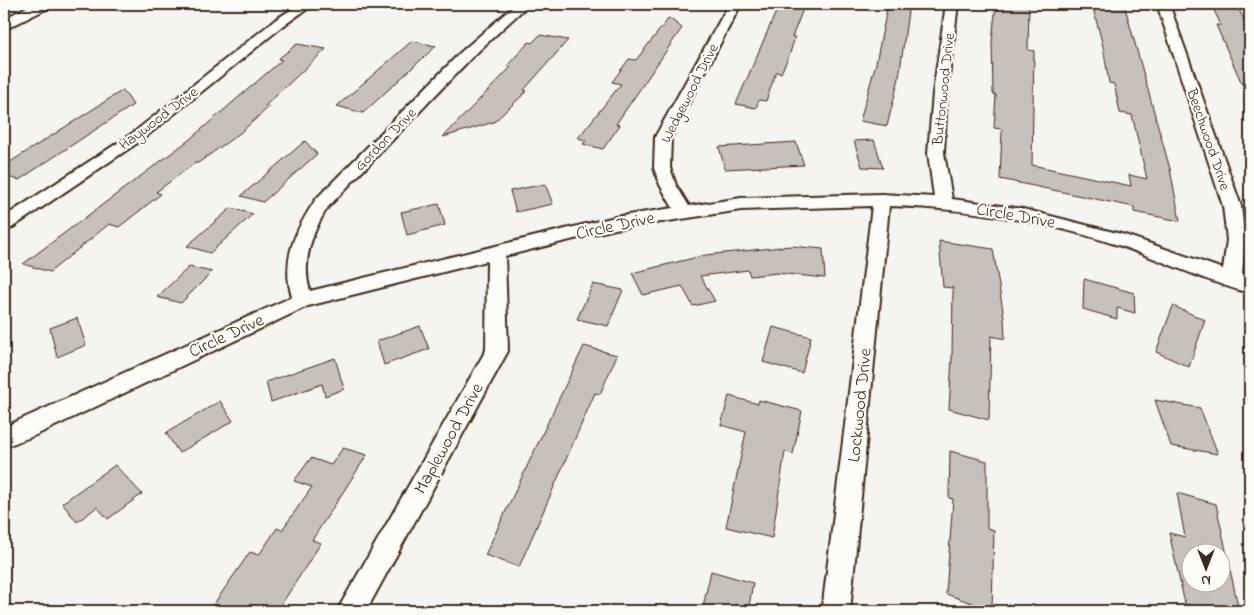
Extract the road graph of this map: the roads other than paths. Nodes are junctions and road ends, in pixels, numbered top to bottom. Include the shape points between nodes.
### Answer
1 (44, 4) edge
2 (523, 4) edge
3 (735, 4) edge
4 (952, 4) edge
5 (1163, 4) edge
6 (298, 6) edge
7 (4, 25) edge
8 (881, 200) junction
9 (944, 203) junction
10 (684, 212) junction
11 (4, 225) edge
12 (496, 253) junction
13 (1232, 278) junction
14 (1250, 286) edge
15 (303, 300) junction
16 (4, 437) edge
17 (351, 611) edge
18 (836, 611) edge

1 - 7 street
2 - 15 street, Gordon Drive via 466,55 322,203 308,223 300,244 296,265
3 - 10 street, Wedgewood Drive via 664,137 660,152 660,167 667,185
4 - 9 street, Buttonwood Drive via 936,153
5 - 13 street, Beechwood Drive via 1232,206 1236,240
6 - 11 street, Haywood Drive via 138,136
8 - 9 street, Circle Drive
8 - 10 street, Circle Drive via 741,204
8 - 18 street, Lockwood Drive
9 - 13 street, Circle Drive via 1072,226
10 - 12 street, Circle Drive via 615,223
12 - 15 street, Circle Drive
12 - 17 street, Maplewood Drive via 497,351
13 - 14 street, Circle Drive
15 - 16 street, Circle Drive

